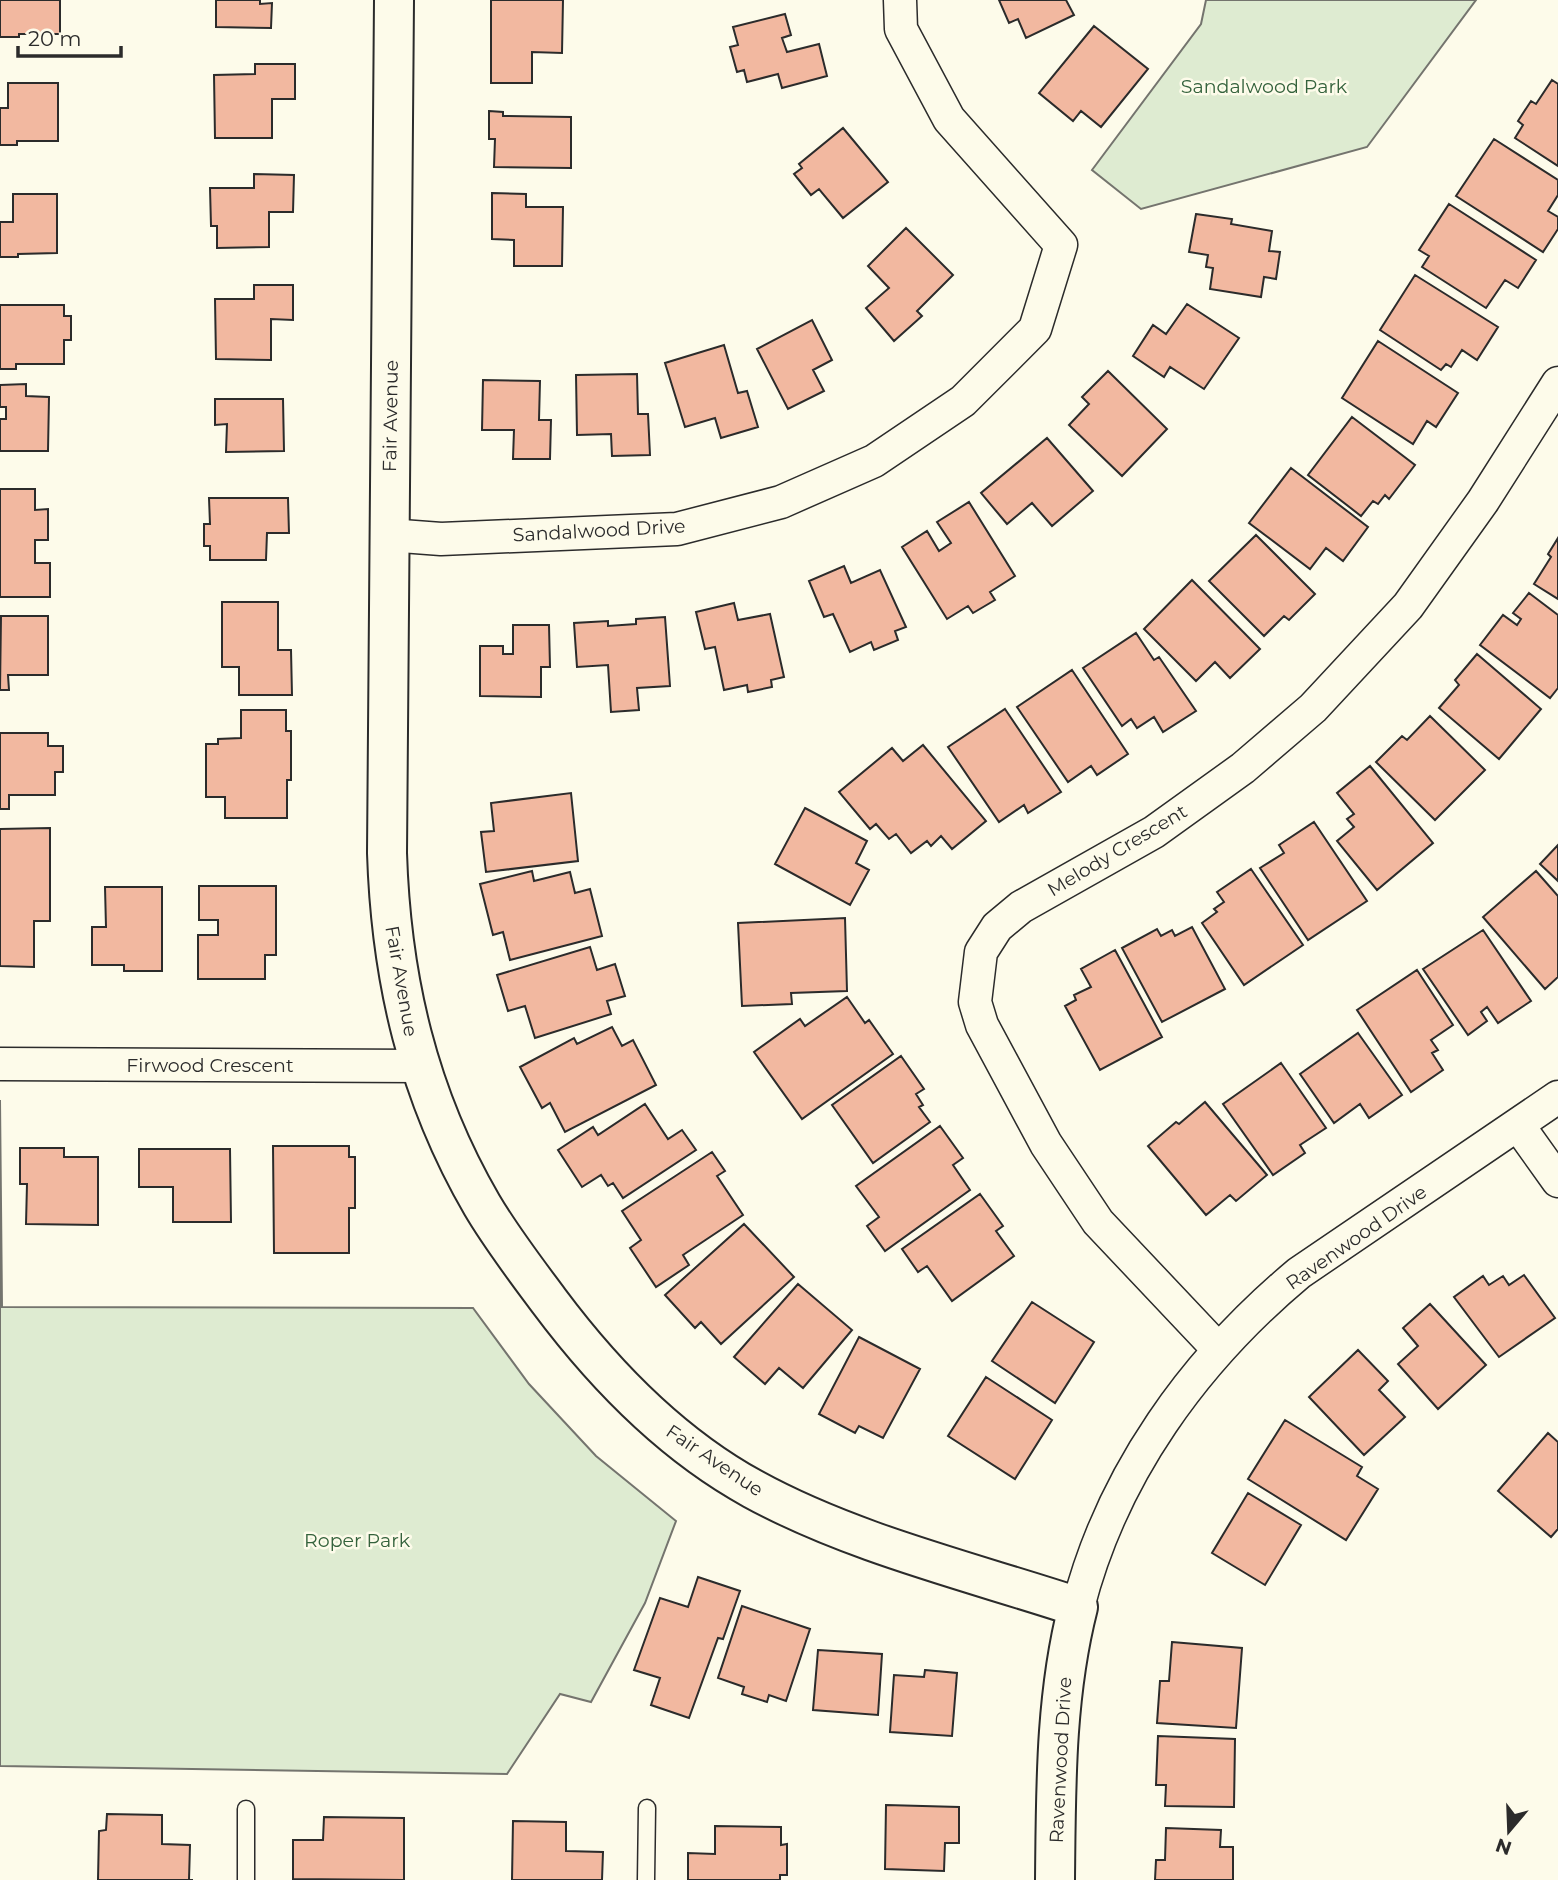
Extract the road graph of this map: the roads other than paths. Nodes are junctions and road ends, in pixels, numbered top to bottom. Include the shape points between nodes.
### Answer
1 (394, 0) edge
2 (900, 0) edge
3 (1558, 383) edge
4 (388, 535) junction
5 (0, 1064) edge
6 (420, 1066) junction
7 (1558, 1097) edge
8 (1518, 1125) junction
9 (1558, 1181) edge
10 (1218, 1349) junction
11 (1078, 1607) junction
12 (647, 1808) dead end
13 (246, 1809) dead end
14 (246, 1880) edge
15 (646, 1880) edge
16 (1055, 1880) edge

1 - 4 street, Fair Avenue
2 - 4 street, Sandalwood Drive via 901,29 949,119 1061,245 1035,329 963,401 874,461 781,502 677,529 441,539
3 - 10 street, Melody Crescent via 1483,501 1408,606 1313,708 1243,768 1154,832 1021,907 997,927 981,952 975,1002 982,1025 1046,1144 1098,1222
4 - 6 street, Fair Avenue via 389,898 398,974
5 - 6 street, Firwood Crescent
6 - 11 street, Fair Avenue via 465,1174 506,1242 596,1360 673,1434 752,1488 798,1511
7 - 8 street, Ravenwood Drive
8 - 9 street
8 - 10 street, Ravenwood Drive via 1299,1273
10 - 11 street, Ravenwood Drive via 1169,1410 1127,1480 1084,1580
11 - 16 street, Ravenwood Drive via 1058,1729
12 - 15 lane
13 - 14 lane

